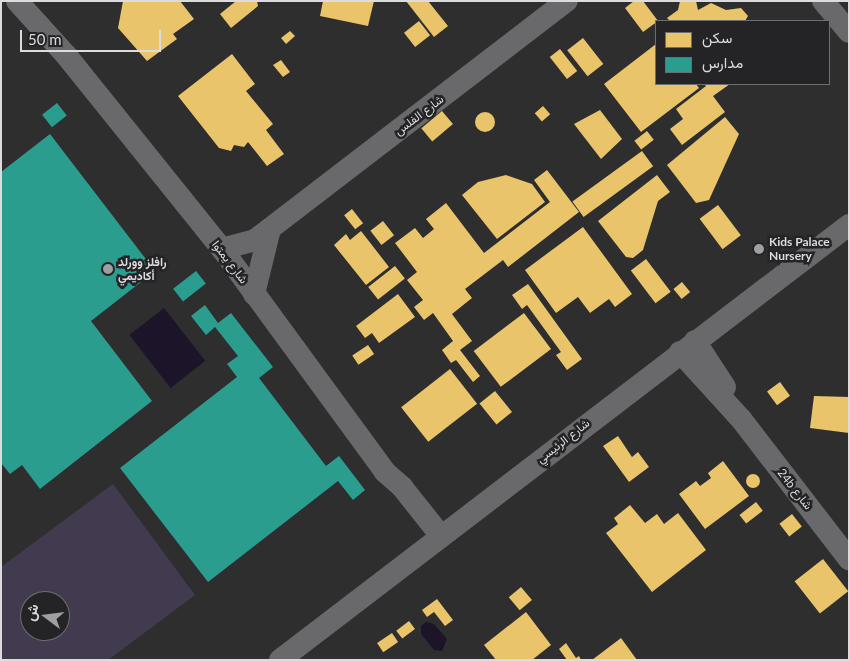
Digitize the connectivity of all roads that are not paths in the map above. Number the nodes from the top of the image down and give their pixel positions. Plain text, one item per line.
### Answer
1 (17, 1) edge
2 (36, 1) edge
3 (568, 1) edge
4 (823, 1) edge
5 (849, 32) edge
6 (66, 55) junction
7 (849, 225) edge
8 (270, 229) junction
9 (222, 250) junction
10 (254, 294) junction
11 (687, 347) junction
12 (434, 540) junction
13 (849, 559) edge
14 (280, 660) edge

1 - 6 street, شارع يمتوا
2 - 6 street, شارع يمتوا
3 - 8 street, شارع الفلس
4 - 5 street
6 - 9 street, شارع يمتوا
7 - 11 street, شارع الرئيسي
8 - 9 street, شارع الفلس
8 - 10 street
9 - 10 street, شارع يمتوا
10 - 12 street, شارع يمتوا
11 - 12 street, شارع الرئيسي
11 - 13 street, 24b شارع
12 - 14 street, شارع الرئيسي

